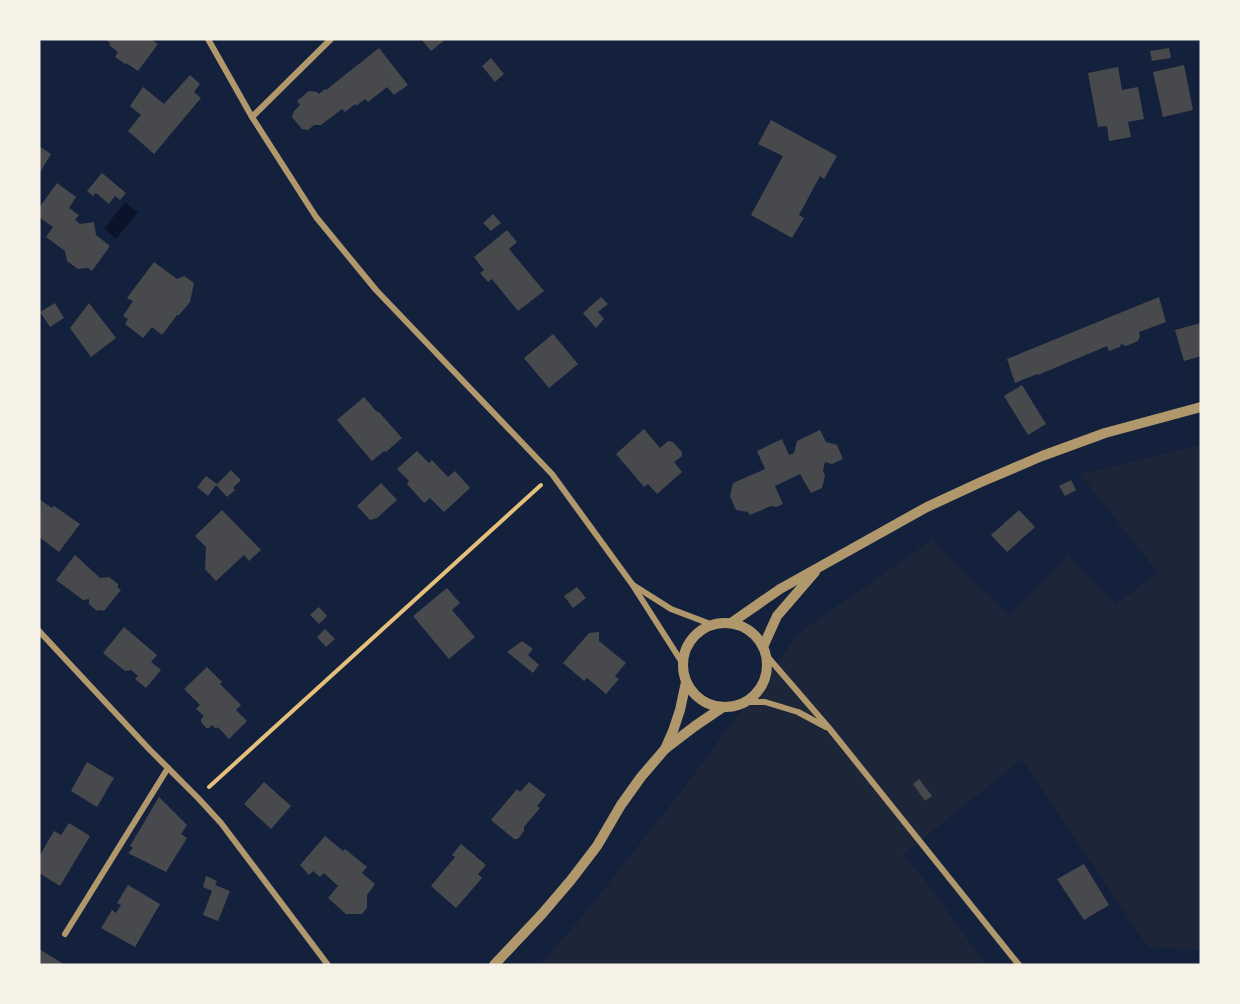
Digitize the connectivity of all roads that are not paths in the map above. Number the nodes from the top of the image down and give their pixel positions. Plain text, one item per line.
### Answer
1 (208, 39) edge
2 (331, 39) edge
3 (252, 117) junction
4 (1201, 407) edge
5 (821, 565) junction
6 (632, 584) junction
7 (731, 623) junction
8 (712, 625) junction
9 (39, 631) edge
10 (765, 651) junction
11 (683, 664) junction
12 (686, 682) junction
13 (745, 702) junction
14 (723, 707) junction
15 (829, 728) junction
16 (664, 749) junction
17 (168, 768) junction
18 (65, 934) dead end
19 (328, 965) edge
20 (494, 965) edge
21 (1019, 965) edge

1 - 3 street
2 - 3 street
3 - 6 street
4 - 5 street
5 - 7 street
5 - 10 street
6 - 8 street
6 - 11 street
7 - 8 street
7 - 10 street
8 - 11 street
9 - 17 street
10 - 13 street
10 - 15 street
11 - 12 street
12 - 14 street
12 - 16 street
13 - 14 street
13 - 15 street
14 - 16 street
15 - 21 street
16 - 20 street
17 - 18 street
17 - 19 street

